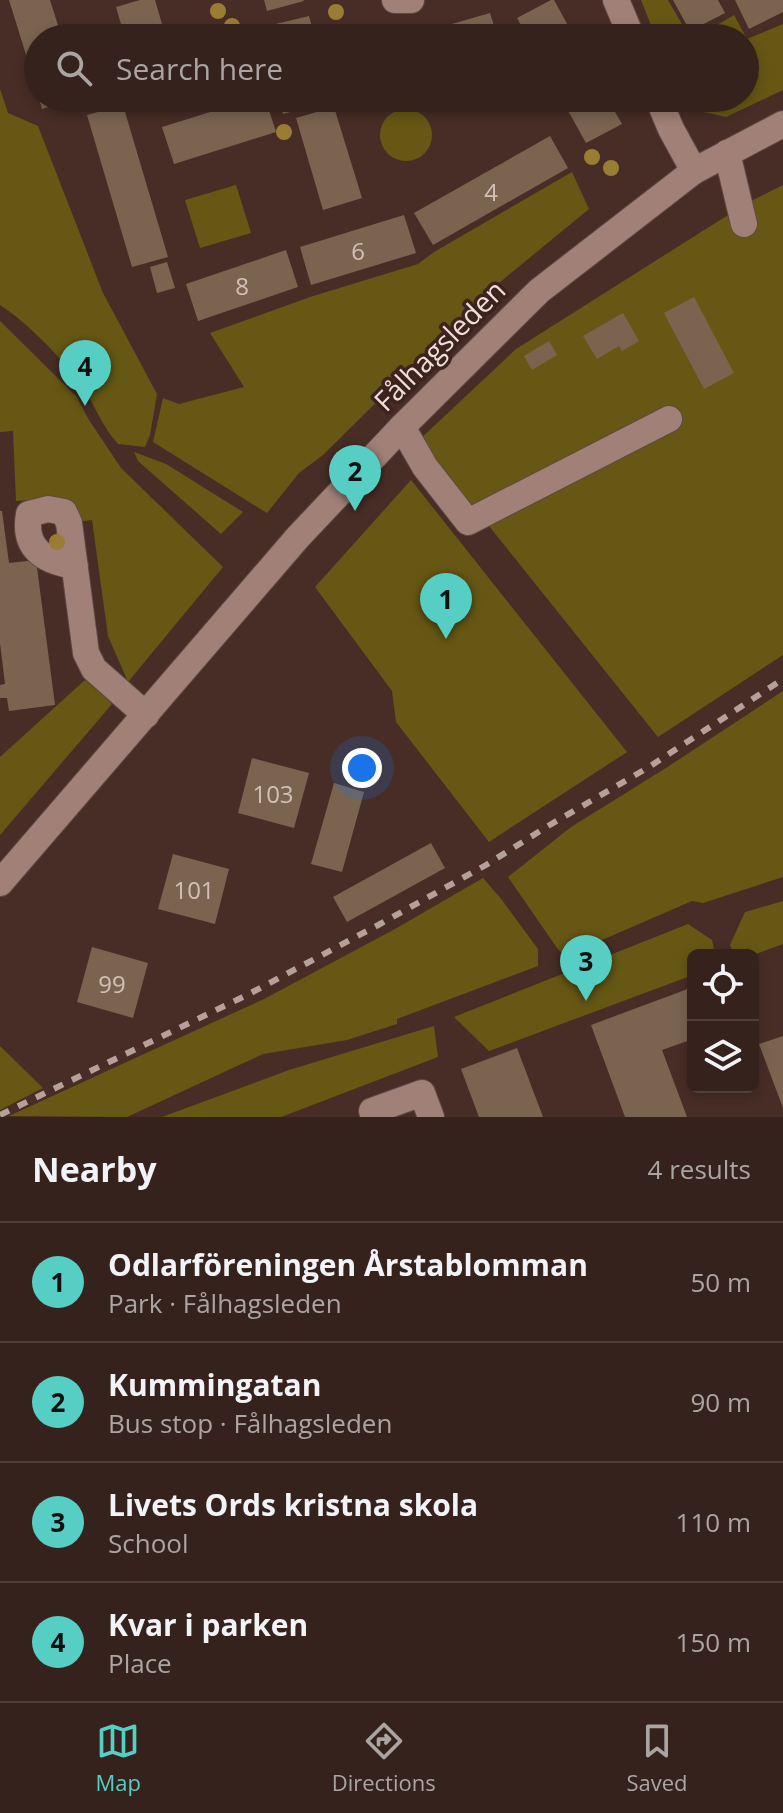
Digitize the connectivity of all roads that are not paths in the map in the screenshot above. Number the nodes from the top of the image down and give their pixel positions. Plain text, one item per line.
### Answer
1 (395, 0) edge
2 (411, 0) edge
3 (616, 0) edge
4 (626, 24) edge
5 (664, 112) edge
6 (783, 124) edge
7 (727, 153) junction
8 (694, 171) junction
9 (744, 224) dead end
10 (669, 419) dead end
11 (402, 427) junction
12 (75, 566) dead end
13 (146, 715) junction
14 (0, 883) edge
15 (374, 1117) edge
16 (431, 1117) edge

1 - 2 street
3 - 4 street
5 - 8 street
6 - 7 street, Fålhagsleden
7 - 8 street, Fålhagsleden
7 - 9 street
8 - 11 street, Fålhagsleden
10 - 11 street
11 - 13 street, Fålhagsleden
12 - 13 street
13 - 14 street, Fålhagsleden
15 - 16 street

